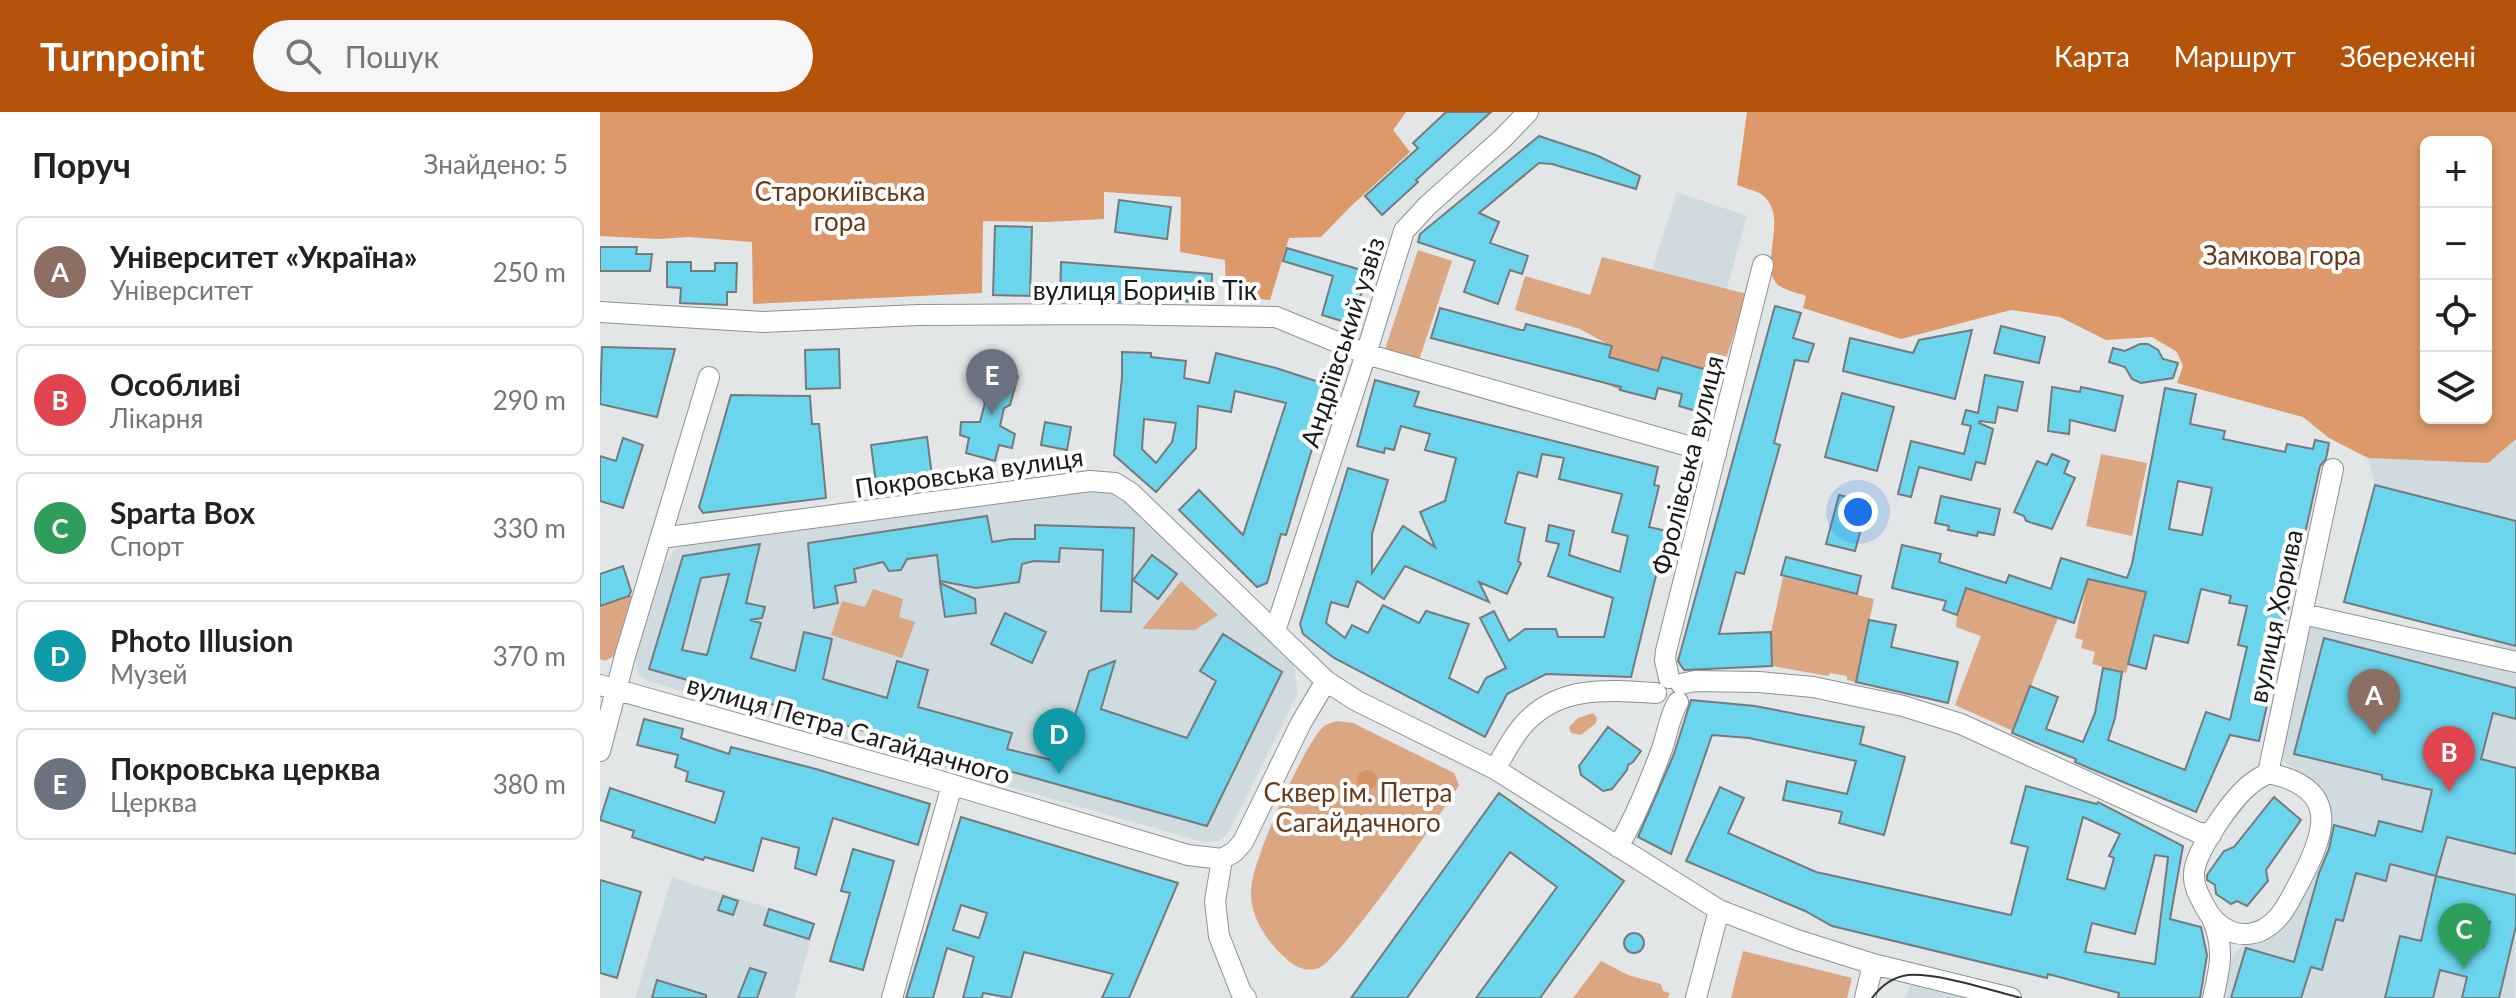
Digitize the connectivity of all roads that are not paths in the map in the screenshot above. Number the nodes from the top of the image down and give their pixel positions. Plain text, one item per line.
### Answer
1 (1528, 112) edge
2 (1763, 265) dead end
3 (608, 312) edge
4 (600, 327) edge
5 (1366, 354) junction
6 (709, 377) dead end
7 (1716, 454) junction
8 (2333, 469) dead end
9 (661, 538) junction
10 (2303, 614) junction
11 (1275, 631) junction
12 (2516, 662) edge
13 (1326, 681) junction
14 (608, 687) edge
15 (1669, 696) junction
16 (600, 751) edge
17 (1495, 769) junction
18 (2268, 773) junction
19 (952, 785) junction
20 (2211, 835) junction
21 (1618, 847) junction
22 (1222, 859) junction
23 (1719, 910) junction
24 (2212, 918) junction
25 (2255, 933) junction
26 (1873, 964) junction
27 (2215, 989) edge
28 (892, 998) edge
29 (1246, 998) edge
30 (1696, 998) edge
31 (1865, 998) edge
32 (2011, 998) edge

1 - 5 street, Андріївський узвіз
2 - 7 street, Фролівська вулиця
3 - 4 street
3 - 5 street, вулиця Боричів Тік
5 - 7 street, вулиця Боричів Тік
5 - 11 street, Андріївський узвіз
6 - 9 street
7 - 15 street, Фролівська вулиця
8 - 10 street, вулиця Хорива
9 - 11 street, Покровська вулиця
9 - 14 street
10 - 12 street
10 - 18 street, вулиця Хорива
11 - 13 street, Покровська вулиця
13 - 17 street, Покровська вулиця
13 - 22 street
14 - 16 street
14 - 19 street, вулиця Петра Сагайдачного
15 - 17 street
15 - 20 street
15 - 21 street, Фролівська вулиця
17 - 21 street, Покровська вулиця
18 - 20 street
18 - 25 street
19 - 22 street, вулиця Петра Сагайдачного
19 - 28 street
20 - 24 street
21 - 23 street, Покровська вулиця
22 - 29 street
23 - 26 street, Покровська вулиця
23 - 30 street
24 - 25 street
24 - 27 street
25 - 27 street
26 - 31 street
26 - 32 street, Покровська вулиця

